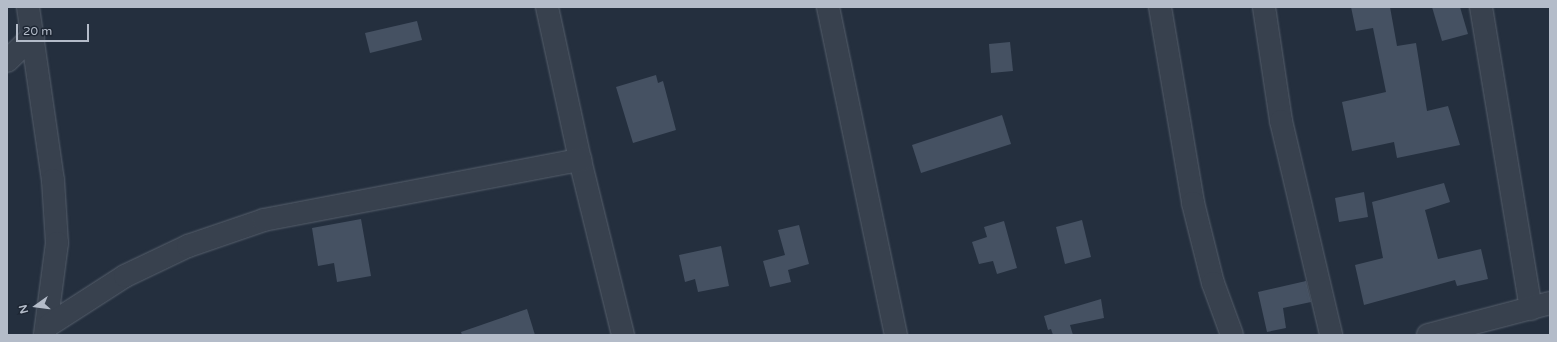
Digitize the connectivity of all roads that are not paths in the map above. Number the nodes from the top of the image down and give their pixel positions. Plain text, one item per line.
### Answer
1 (547, 7) edge
2 (828, 7) edge
3 (1160, 7) edge
4 (1264, 7) edge
5 (1481, 7) edge
6 (32, 9) edge
7 (32, 36) junction
8 (7, 61) edge
9 (580, 160) junction
10 (1541, 306) edge
11 (47, 330) edge
12 (623, 335) edge
13 (896, 335) edge
14 (1232, 335) edge
15 (1331, 335) edge
16 (1428, 335) edge

1 - 9 street
2 - 13 street
3 - 14 street
4 - 15 street
5 - 10 street
6 - 7 street
7 - 8 street
7 - 11 street
9 - 11 street
9 - 12 street
10 - 16 street

